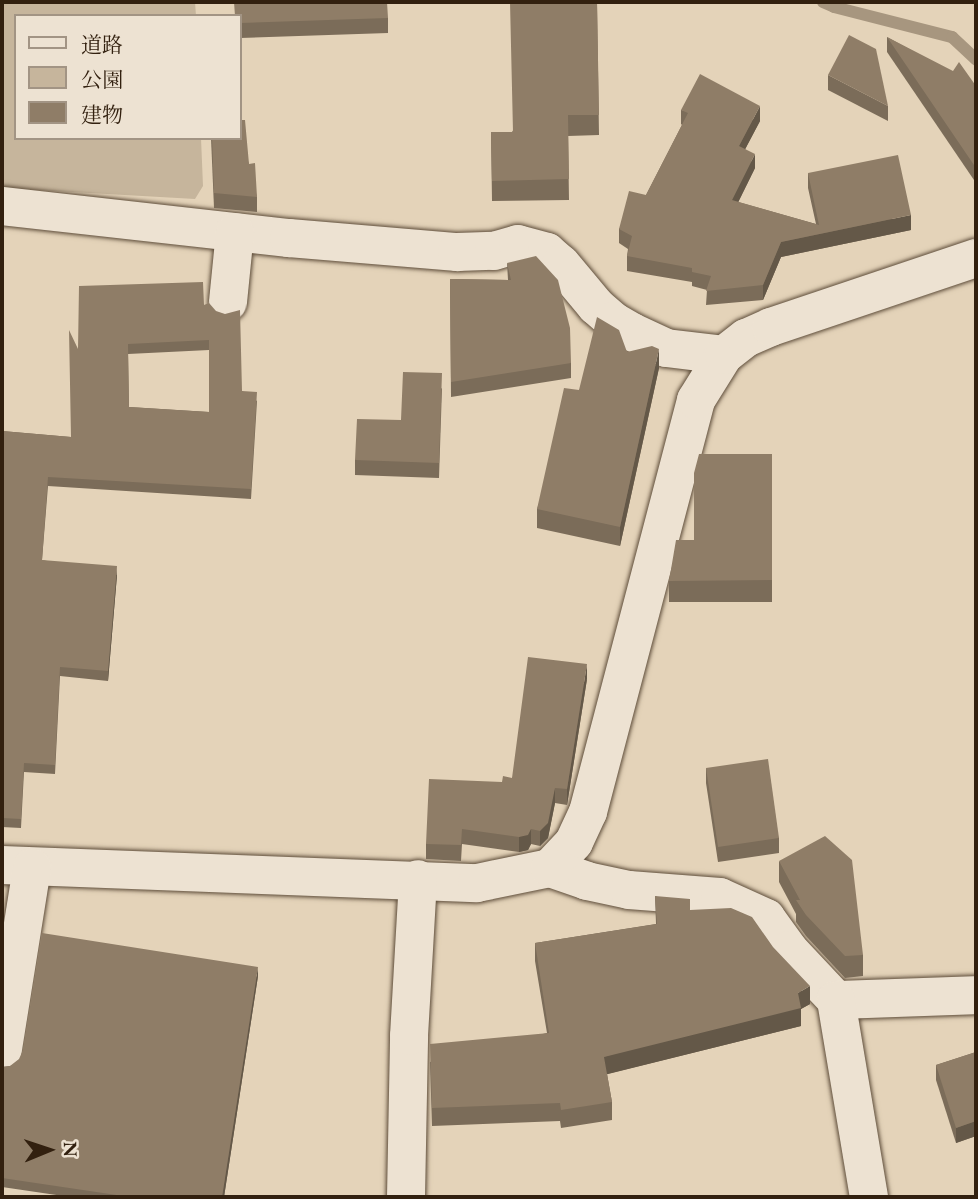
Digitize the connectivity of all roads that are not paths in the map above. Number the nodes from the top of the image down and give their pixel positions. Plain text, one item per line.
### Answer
1 (2, 206) edge
2 (235, 232) junction
3 (976, 258) edge
4 (228, 302) dead end
5 (724, 355) junction
6 (17, 866) edge
7 (550, 868) junction
8 (418, 879) junction
9 (976, 995) edge
10 (836, 1000) junction
11 (2, 1055) edge
12 (406, 1197) edge
13 (869, 1197) edge

1 - 2 street
2 - 4 street
2 - 5 street
3 - 5 street
5 - 7 street
6 - 8 street
6 - 11 street
7 - 8 street
7 - 10 street
8 - 12 street
9 - 10 street
10 - 13 street

